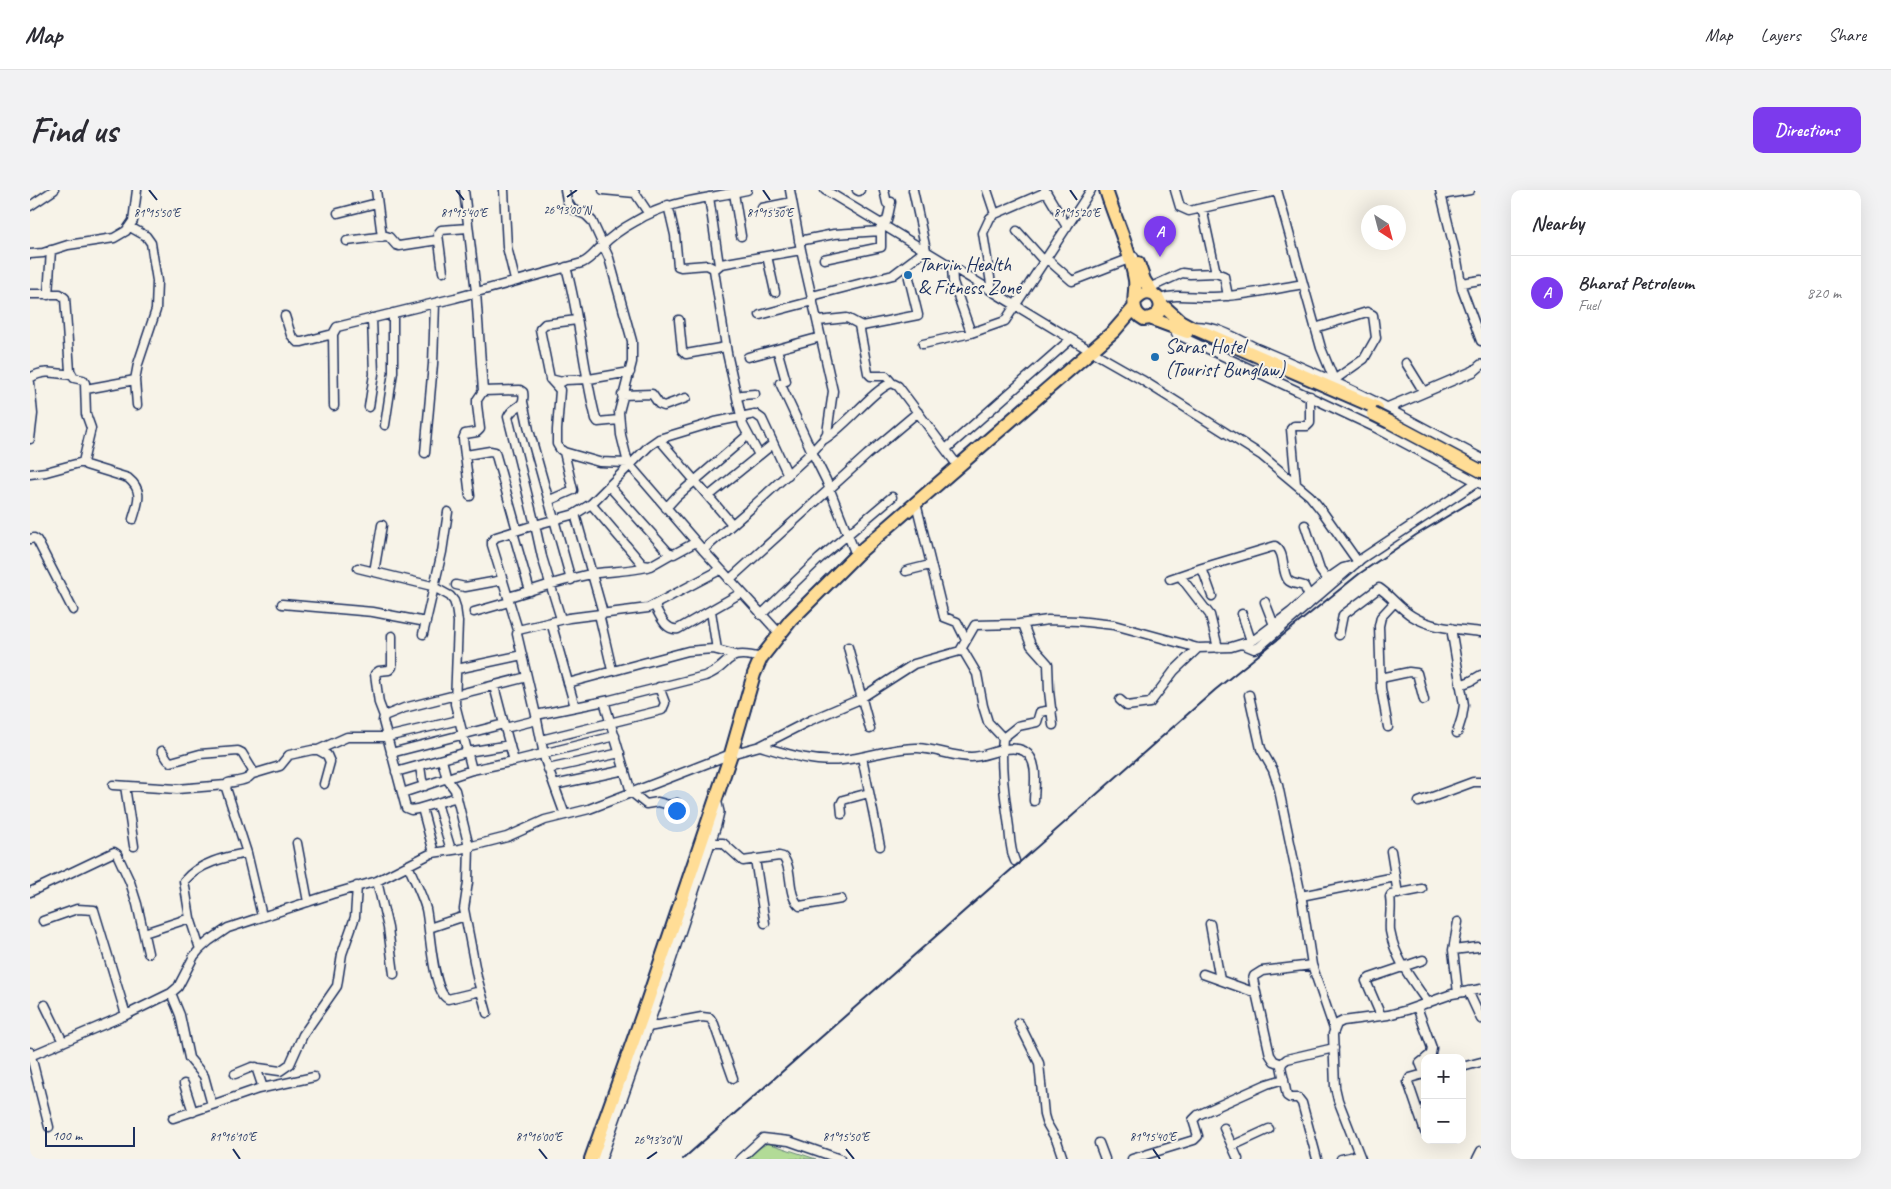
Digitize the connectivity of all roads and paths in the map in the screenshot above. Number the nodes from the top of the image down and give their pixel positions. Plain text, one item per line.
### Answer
1 (54, 190) edge
2 (137, 190) edge
3 (376, 190) edge
4 (464, 190) edge
5 (504, 190) edge
6 (565, 190) edge
7 (603, 190) edge
8 (748, 190) edge
9 (790, 190) edge
10 (826, 190) edge
11 (884, 190) edge
12 (913, 190) edge
13 (987, 190) edge
14 (1091, 190) edge
15 (1106, 190) edge
16 (1114, 190) edge
17 (1175, 190) edge
18 (1277, 190) edge
19 (1470, 190) edge
20 (1046, 191) edge
21 (722, 193) edge
22 (734, 193) junction
23 (1441, 193) edge
24 (709, 197) junction
25 (792, 202) junction
26 (377, 203) junction
27 (668, 205) junction
28 (30, 206) edge
29 (762, 208) dead end
30 (1202, 208) junction
31 (338, 213) dead end
32 (649, 214) junction
33 (995, 214) junction
34 (130, 227) junction
35 (881, 227) junction
36 (1067, 227) junction
37 (468, 228) junction
38 (1017, 231) dead end
39 (382, 236) junction
40 (741, 236) dead end
41 (438, 240) junction
42 (347, 241) dead end
43 (799, 241) junction
44 (602, 245) junction
45 (51, 250) junction
46 (801, 250) junction
47 (926, 250) junction
48 (30, 254) edge
49 (767, 256) junction
50 (1133, 258) junction
51 (824, 259) dead end
52 (1045, 259) junction
53 (952, 266) junction
54 (566, 267) junction
55 (717, 267) junction
56 (443, 272) dead end
57 (1216, 273) junction
58 (908, 278) dead end
59 (515, 280) junction
60 (1481, 280) edge
61 (1461, 283) junction
62 (1303, 284) junction
63 (992, 290) junction
64 (476, 292) junction
65 (775, 292) dead end
66 (30, 294) edge
67 (48, 295) junction
68 (1155, 296) junction
69 (1228, 296) junction
70 (812, 299) junction
71 (435, 303) junction
72 (1015, 304) junction
73 (1135, 304) junction
74 (393, 313) junction
75 (760, 315) dead end
76 (285, 316) dead end
77 (372, 318) junction
78 (577, 320) junction
79 (679, 320) dead end
80 (1153, 320) junction
81 (818, 321) junction
82 (859, 325) junction
83 (1191, 327) junction
84 (1316, 328) junction
85 (1114, 331) junction
86 (971, 333) junction
87 (333, 334) junction
88 (821, 337) junction
89 (1071, 339) junction
90 (1481, 341) edge
91 (923, 344) dead end
92 (726, 347) junction
93 (777, 349) junction
94 (1091, 351) junction
95 (748, 357) dead end
96 (1406, 363) dead end
97 (1481, 365) edge
98 (630, 372) junction
99 (71, 376) junction
100 (30, 378) edge
101 (135, 380) junction
102 (589, 380) junction
103 (1335, 381) junction
104 (30, 383) edge
105 (892, 383) junction
106 (561, 386) junction
107 (86, 389) junction
108 (483, 391) junction
109 (1424, 392) junction
110 (756, 394) dead end
111 (622, 395) junction
112 (1310, 396) junction
113 (737, 397) junction
114 (686, 398) dead end
115 (523, 402) junction
116 (137, 405) dead end
117 (334, 406) dead end
118 (369, 407) dead end
119 (918, 412) junction
120 (1384, 413) junction
121 (741, 416) junction
122 (619, 420) junction
123 (385, 424) dead end
124 (1374, 427) junction
125 (748, 435) junction
126 (30, 439) edge
127 (659, 439) junction
128 (823, 440) junction
129 (773, 444) junction
130 (946, 449) junction
131 (564, 452) junction
132 (812, 452) junction
133 (425, 453) dead end
134 (466, 455) junction
135 (759, 455) junction
136 (1481, 458) edge
137 (83, 462) junction
138 (1481, 463) edge
139 (629, 465) junction
140 (958, 466) junction
141 (30, 474) edge
142 (788, 475) junction
143 (1480, 479) edge
144 (695, 480) junction
145 (1296, 484) junction
146 (609, 486) junction
147 (830, 488) junction
148 (470, 496) dead end
149 (708, 496) junction
150 (892, 497) dead end
151 (550, 500) junction
152 (916, 503) junction
153 (591, 504) junction
154 (666, 508) junction
155 (448, 512) dead end
156 (575, 514) junction
157 (133, 519) dead end
158 (555, 519) junction
159 (535, 524) junction
160 (732, 524) junction
161 (382, 525) dead end
162 (1305, 525) dead end
163 (515, 531) junction
164 (848, 534) junction
165 (30, 539) edge
166 (696, 542) junction
167 (703, 550) junction
168 (671, 554) junction
169 (856, 554) junction
170 (1356, 563) junction
171 (930, 565) junction
172 (647, 567) junction
173 (358, 568) dead end
174 (1202, 568) junction
175 (720, 570) junction
176 (906, 571) dead end
177 (374, 572) junction
178 (592, 575) junction
179 (1180, 576) junction
180 (1170, 579) dead end
181 (502, 580) junction
182 (571, 580) junction
183 (729, 580) junction
184 (1327, 580) junction
185 (456, 585) dead end
186 (551, 585) junction
187 (434, 587) junction
188 (530, 591) junction
189 (741, 593) junction
190 (1212, 596) dead end
191 (1309, 596) junction
192 (509, 600) junction
193 (1265, 602) dead end
194 (1394, 603) junction
195 (282, 604) dead end
196 (654, 605) junction
197 (73, 610) dead end
198 (711, 611) junction
199 (474, 612) dead end
200 (601, 614) junction
201 (1242, 614) dead end
202 (762, 615) junction
203 (561, 619) junction
204 (426, 622) junction
205 (551, 622) junction
206 (1024, 624) junction
207 (1274, 625) junction
208 (1451, 628) junction
209 (518, 630) junction
210 (1481, 632) edge
211 (779, 633) junction
212 (423, 634) dead end
213 (1339, 635) dead end
214 (392, 636) dead end
215 (966, 640) junction
216 (1246, 643) junction
217 (848, 647) dead end
218 (1198, 648) junction
219 (1218, 648) junction
220 (717, 650) junction
221 (960, 651) junction
222 (522, 655) junction
223 (736, 655) junction
224 (761, 658) junction
225 (457, 669) junction
226 (612, 670) junction
227 (1481, 675) edge
228 (528, 677) junction
229 (1380, 678) junction
230 (568, 683) junction
231 (1460, 685) junction
232 (494, 686) junction
233 (659, 687) junction
234 (457, 695) junction
235 (1249, 695) dead end
236 (862, 697) junction
237 (1120, 700) dead end
238 (1424, 700) dead end
239 (604, 701) junction
240 (575, 707) junction
241 (1052, 710) junction
242 (384, 716) junction
243 (537, 717) junction
244 (459, 720) junction
245 (611, 723) junction
246 (1053, 725) dead end
247 (505, 726) junction
248 (1388, 727) dead end
249 (870, 728) dead end
250 (1457, 733) dead end
251 (463, 736) junction
252 (615, 736) junction
253 (387, 737) junction
254 (1003, 738) junction
255 (541, 740) junction
256 (510, 745) junction
257 (760, 746) junction
258 (318, 750) junction
259 (162, 751) dead end
260 (1001, 751) junction
261 (467, 752) junction
262 (391, 753) junction
263 (620, 753) junction
264 (544, 754) junction
265 (732, 754) junction
266 (862, 757) junction
267 (442, 760) junction
268 (514, 761) junction
269 (420, 766) junction
270 (548, 769) junction
271 (472, 770) junction
272 (625, 770) junction
273 (396, 772) junction
274 (253, 774) junction
275 (447, 779) junction
276 (1481, 782) edge
277 (324, 784) dead end
278 (113, 785) dead end
279 (226, 785) junction
280 (554, 785) junction
281 (125, 786) junction
282 (424, 786) junction
283 (631, 792) junction
284 (402, 793) junction
285 (869, 793) junction
286 (457, 797) junction
287 (716, 799) junction
288 (1034, 801) dead end
289 (1419, 802) dead end
290 (437, 803) junction
291 (677, 803) dead end
292 (422, 808) junction
293 (842, 814) dead end
294 (565, 815) junction
295 (297, 843) dead end
296 (710, 843) junction
297 (134, 846) dead end
298 (880, 846) dead end
299 (469, 847) junction
300 (451, 850) junction
301 (1391, 851) dead end
302 (247, 853) junction
303 (434, 853) junction
304 (755, 859) junction
305 (1015, 861) dead end
306 (408, 866) junction
307 (1395, 877) junction
308 (378, 881) junction
309 (357, 886) junction
310 (1422, 889) dead end
311 (30, 892) edge
312 (1398, 894) junction
313 (1301, 896) junction
314 (841, 899) dead end
315 (308, 902) junction
316 (262, 916) junction
317 (465, 916) junction
318 (190, 918) junction
319 (43, 921) dead end
320 (1458, 922) dead end
321 (766, 923) dead end
322 (1210, 924) dead end
323 (428, 928) junction
324 (144, 933) junction
325 (1478, 947) dead end
326 (200, 949) junction
327 (1453, 950) junction
328 (148, 953) dead end
329 (1423, 960) dead end
330 (1312, 965) junction
331 (1402, 966) junction
332 (394, 974) dead end
333 (1203, 974) dead end
334 (1220, 980) junction
335 (1481, 989) edge
336 (481, 991) junction
337 (1468, 991) junction
338 (171, 993) junction
339 (1256, 993) junction
340 (1458, 993) junction
341 (1428, 1003) junction
342 (45, 1005) dead end
343 (1417, 1007) junction
344 (487, 1013) dead end
345 (126, 1015) junction
346 (1381, 1016) junction
347 (1481, 1019) edge
348 (1019, 1023) dead end
349 (648, 1027) junction
350 (1334, 1029) junction
351 (64, 1042) junction
352 (1334, 1048) junction
353 (1431, 1054) edge
354 (30, 1055) edge
355 (1481, 1062) edge
356 (1282, 1064) junction
357 (1466, 1066) edge
358 (256, 1067) junction
359 (235, 1074) dead end
360 (1421, 1076) edge
361 (314, 1077) dead end
362 (733, 1078) dead end
363 (1284, 1079) junction
364 (184, 1084) dead end
365 (263, 1088) junction
366 (212, 1105) junction
367 (194, 1112) junction
368 (173, 1118) dead end
369 (1421, 1120) edge
370 (49, 1127) dead end
371 (1224, 1128) dead end
372 (1269, 1129) dead end
373 (1099, 1143) dead end
374 (1232, 1146) junction
375 (1481, 1151) edge
376 (1360, 1157) edge
377 (591, 1159) edge
378 (601, 1159) edge
379 (740, 1159) edge
380 (840, 1159) edge
381 (1063, 1159) edge
382 (1105, 1159) edge
383 (1132, 1159) edge
384 (1238, 1159) edge
385 (1317, 1159) edge
386 (1341, 1159) edge
387 (1477, 1159) edge

1 - 28 street
2 - 34 street
3 - 26 street
4 - 37 street
5 - 59 street
6 - 44 street
7 - 32 street
8 - 22 street
9 - 25 street
10 - 35 street
11 - 35 street
12 - 47 street
13 - 33 street
14 - 36 street
15 - 50 highway
16 - 50 highway
17 - 30 street
18 - 30 street
18 - 62 street
19 - 23 street
20 - 33 street
20 - 36 street
21 - 22 street
21 - 24 street
22 - 40 street
23 - 61 street
24 - 27 street
24 - 55 street
25 - 29 street
25 - 43 street
26 - 31 street
26 - 39 street
27 - 32 street
27 - 55 street
30 - 57 street
32 - 44 street
33 - 63 street
34 - 45 street
34 - 101 street
35 - 43 street
35 - 47 street
35 - 51 street
36 - 52 street
37 - 41 street
37 - 64 street
38 - 52 street
39 - 41 street
39 - 42 street
41 - 56 street
43 - 46 street
44 - 54 street
44 - 98 street
45 - 48 street
45 - 67 street
46 - 49 street
46 - 70 street
47 - 53 street
47 - 70 street
49 - 55 street
49 - 65 street
50 - 52 street
50 - 68 highway
50 - 73 highway
52 - 72 street
53 - 63 street
53 - 86 street
54 - 59 street
54 - 78 street
55 - 92 street
57 - 68 street
57 - 69 street
58 - 82 street
59 - 64 street
60 - 61 street
61 - 90 street
62 - 69 street
62 - 84 street
63 - 72 street
64 - 71 street
64 - 108 street
66 - 67 street
67 - 99 street
68 - 69 street
68 - 73 highway
68 - 80 highway
68 - 83 highway
70 - 75 street
70 - 81 street
71 - 74 street
71 - 133 street
72 - 86 street
72 - 89 street
73 - 80 highway
73 - 85 highway
74 - 77 street
74 - 123 street
76 - 87 street
77 - 87 street
77 - 118 street
78 - 102 street
78 - 106 street
79 - 92 street
80 - 85 highway
80 - 112 street
80 - 120 highway
81 - 82 street
81 - 88 street
82 - 105 street
83 - 103 street
83 - 120 highway
84 - 103 street
84 - 103 street
85 - 94 highway
86 - 91 street
87 - 117 street
88 - 93 street
88 - 128 street
89 - 94 street
89 - 130 street
92 - 113 street
93 - 95 street
93 - 132 street
94 - 140 highway
94 - 145 street
96 - 109 street
97 - 109 street
98 - 102 street
98 - 111 street
99 - 100 street
99 - 107 street
101 - 107 street
101 - 116 street
102 - 106 street
102 - 122 street
103 - 120 street
104 - 126 street
105 - 119 street
105 - 128 street
106 - 131 street
107 - 137 street
108 - 115 street
108 - 134 street
109 - 120 street
110 - 113 street
111 - 114 street
111 - 122 street
112 - 124 street
112 - 145 street
113 - 121 street
115 - 151 street
115 - 159 street
119 - 130 street
119 - 147 street
120 - 124 street
120 - 136 street
120 - 138 highway
120 - 143 highway
121 - 125 street
121 - 127 street
121 - 129 street
122 - 139 street
124 - 143 street
125 - 135 street
125 - 144 street
127 - 139 street
127 - 144 street
128 - 132 street
129 - 135 street
129 - 142 street
130 - 140 street
131 - 139 street
131 - 151 street
132 - 142 street
132 - 147 street
134 - 148 street
134 - 163 street
135 - 149 street
137 - 141 street
137 - 157 street
139 - 146 street
139 - 154 street
140 - 152 highway
142 - 160 street
143 - 170 street
144 - 149 street
144 - 154 street
145 - 170 street
146 - 153 street
146 - 168 street
147 - 164 street
147 - 183 street
149 - 160 street
150 - 164 street
151 - 158 street
152 - 169 highway
152 - 171 street
153 - 156 street
153 - 172 street
154 - 166 street
155 - 187 street
156 - 158 street
156 - 178 street
158 - 159 street
158 - 182 street
159 - 163 street
159 - 186 street
160 - 167 street
161 - 177 street
162 - 184 street
163 - 181 street
163 - 188 street
164 - 169 street
164 - 202 street
165 - 197 street
166 - 167 street
166 - 168 street
167 - 175 street
168 - 172 street
169 - 211 highway
170 - 184 street
170 - 216 street
171 - 176 street
171 - 215 street
172 - 178 street
173 - 177 street
174 - 179 street
174 - 190 street
174 - 191 street
175 - 183 street
175 - 196 street
177 - 187 street
178 - 182 street
178 - 200 street
179 - 180 street
179 - 219 street
181 - 185 street
181 - 192 street
182 - 186 street
183 - 189 street
184 - 191 street
186 - 188 street
186 - 203 street
187 - 204 street
187 - 225 street
188 - 192 street
189 - 198 street
189 - 202 street
191 - 207 street
192 - 199 street
192 - 209 street
193 - 207 street
194 - 208 street
194 - 213 street
194 - 229 street
195 - 204 street
196 - 198 street
196 - 200 street
198 - 220 street
200 - 203 street
200 - 226 street
201 - 216 street
202 - 211 street
203 - 205 street
204 - 212 street
205 - 209 street
205 - 230 street
206 - 215 street
206 - 218 street
206 - 241 street
207 - 216 street
208 - 210 street
208 - 231 street
209 - 222 street
211 - 224 highway
214 - 242 street
215 - 221 street
216 - 219 street
217 - 236 street
218 - 219 street
218 - 237 street
220 - 223 street
220 - 226 street
221 - 236 street
221 - 254 street
222 - 225 street
222 - 228 street
223 - 224 street
223 - 233 street
224 - 265 highway
225 - 234 street
226 - 230 street
227 - 231 street
228 - 232 street
228 - 243 street
229 - 238 street
229 - 248 street
230 - 240 street
231 - 250 street
232 - 234 street
232 - 247 street
233 - 239 street
233 - 245 street
234 - 242 street
234 - 244 street
235 - 313 street
236 - 249 street
236 - 257 street
239 - 240 street
239 - 245 street
240 - 243 street
241 - 246 street
241 - 254 street
242 - 253 street
243 - 247 street
243 - 255 street
244 - 251 street
244 - 253 street
245 - 252 street
245 - 255 street
247 - 251 street
247 - 256 street
251 - 261 street
251 - 262 street
252 - 263 street
252 - 264 street
253 - 258 street
253 - 262 street
254 - 260 street
255 - 264 street
256 - 261 street
256 - 268 street
257 - 265 street
257 - 266 street
258 - 274 street
258 - 277 street
259 - 274 street
260 - 266 street
260 - 288 street
260 - 305 street
261 - 267 street
261 - 271 street
262 - 273 street
263 - 270 street
263 - 272 street
264 - 268 street
264 - 270 street
265 - 283 street
265 - 287 highway
266 - 285 street
267 - 269 street
267 - 275 street
268 - 271 street
269 - 273 street
269 - 282 street
270 - 280 street
271 - 275 street
272 - 280 street
272 - 283 street
273 - 284 street
274 - 279 street
275 - 282 street
275 - 286 street
276 - 289 street
278 - 281 street
279 - 281 street
279 - 302 street
280 - 294 street
281 - 297 street
282 - 284 street
283 - 291 street
283 - 294 street
284 - 292 street
285 - 293 street
285 - 298 street
286 - 290 street
286 - 299 street
287 - 296 street
287 - 377 highway
290 - 292 street
290 - 300 street
292 - 303 street
294 - 299 street
295 - 315 street
296 - 304 street
296 - 349 street
299 - 300 street
299 - 317 street
300 - 303 street
301 - 307 street
302 - 316 street
302 - 318 street
303 - 306 street
304 - 314 street
304 - 321 street
306 - 308 street
306 - 323 street
307 - 312 street
307 - 313 street
308 - 309 street
308 - 332 street
309 - 315 street
309 - 358 street
310 - 312 street
311 - 324 street
312 - 331 street
313 - 330 street
315 - 316 street
316 - 326 street
317 - 323 street
317 - 336 street
318 - 324 street
318 - 326 street
319 - 345 street
320 - 327 street
322 - 334 street
323 - 336 street
324 - 328 street
325 - 327 street
326 - 338 street
327 - 340 street
329 - 331 street
330 - 339 street
330 - 350 street
331 - 341 street
331 - 346 street
333 - 334 street
334 - 339 street
335 - 337 street
336 - 344 street
337 - 340 street
337 - 347 street
338 - 345 street
338 - 366 street
339 - 356 street
340 - 341 street
341 - 343 street
342 - 351 street
343 - 346 street
343 - 353 street
345 - 351 street
346 - 350 street
348 - 381 street
349 - 362 street
349 - 378 street
350 - 352 street
351 - 354 street
352 - 356 street
352 - 376 street
354 - 370 street
355 - 357 street
356 - 363 street
358 - 359 street
358 - 365 street
360 - 369 street
361 - 365 street
363 - 383 street
363 - 385 street
364 - 367 street
365 - 366 street
366 - 367 street
367 - 368 street
371 - 374 street
372 - 374 street
373 - 382 street
374 - 384 street
375 - 387 street
376 - 386 street
379 - 380 street

